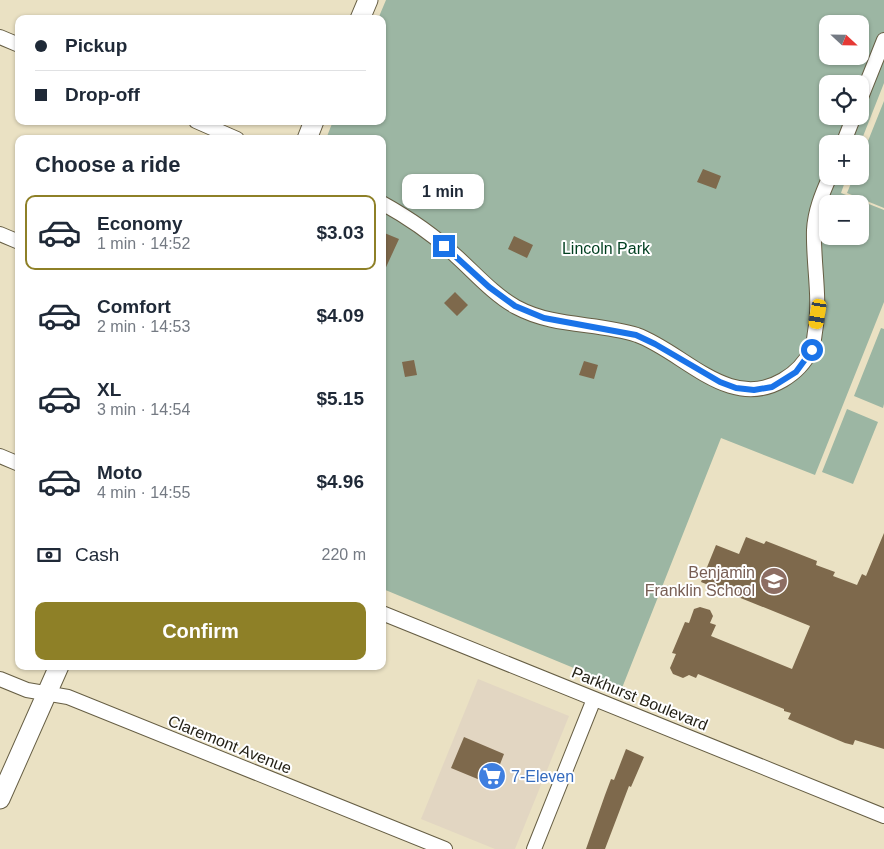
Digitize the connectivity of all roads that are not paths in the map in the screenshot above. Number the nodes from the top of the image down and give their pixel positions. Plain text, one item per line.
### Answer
1 (368, 0) edge
2 (362, 15) edge
3 (0, 37) edge
4 (884, 40) edge
5 (15, 43) edge
6 (869, 78) edge
7 (205, 125) edge
8 (228, 135) edge
9 (826, 185) edge
10 (386, 205) edge
11 (0, 234) edge
12 (15, 240) edge
13 (0, 456) edge
14 (15, 462) edge
15 (386, 615) edge
16 (57, 670) edge
17 (0, 679) edge
18 (46, 694) junction
19 (594, 699) junction
20 (0, 799) edge
21 (884, 816) edge
22 (445, 849) edge
23 (534, 849) edge

1 - 2 street
3 - 5 street
4 - 6 street
7 - 8 street
9 - 10 street
11 - 12 street
13 - 14 street
15 - 19 street, Parkhurst Boulevard
16 - 18 street
17 - 18 street, Claremont Avenue
18 - 20 street
18 - 22 street, Claremont Avenue
19 - 21 street, Parkhurst Boulevard
19 - 23 street

